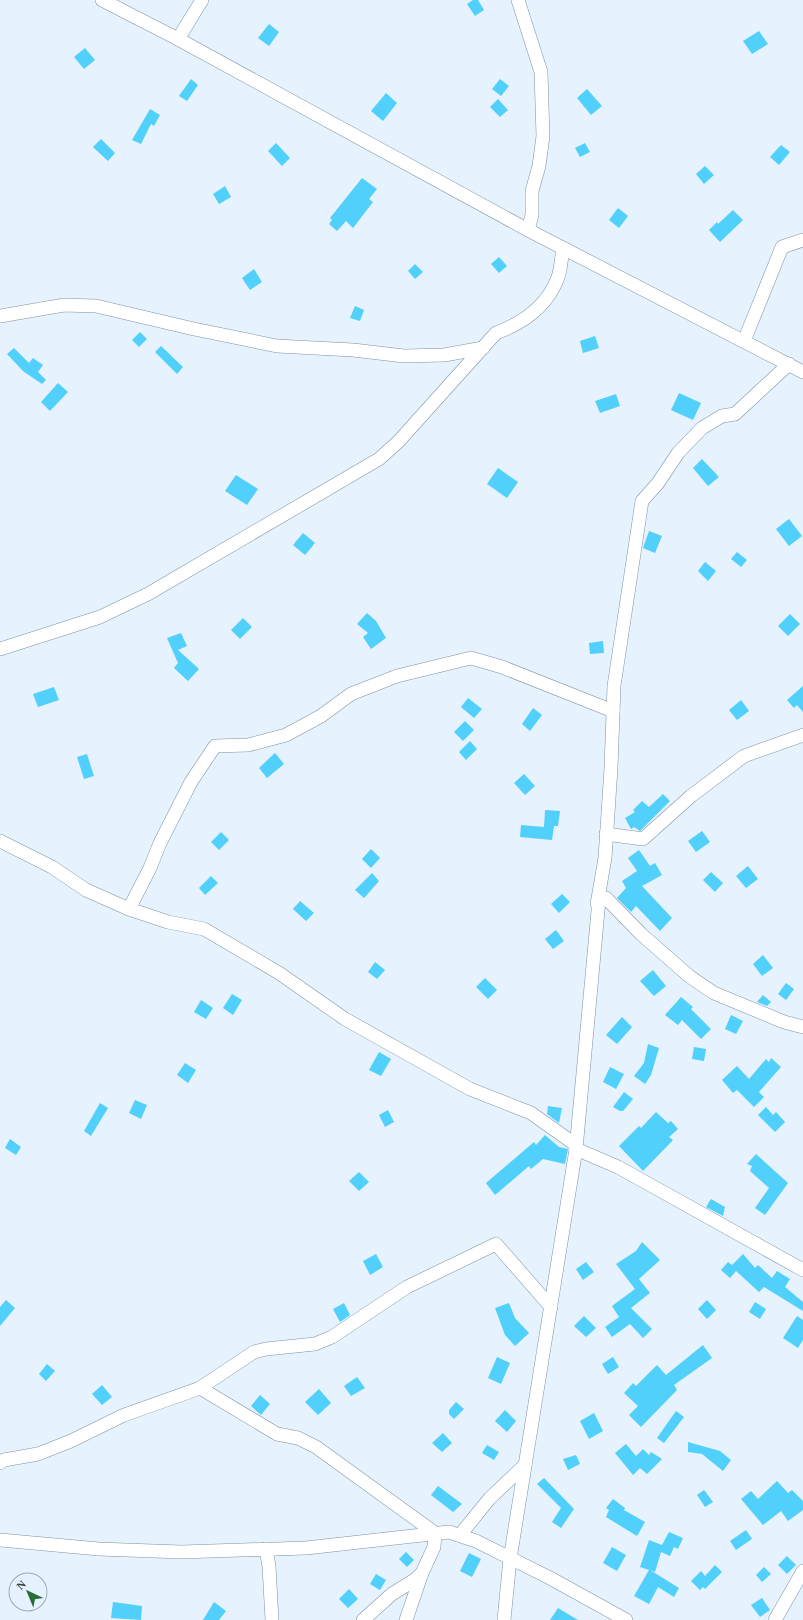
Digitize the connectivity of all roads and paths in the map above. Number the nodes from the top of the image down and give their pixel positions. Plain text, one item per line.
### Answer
1 (102, 0) edge
2 (202, 0) edge
3 (518, 0) edge
4 (178, 39) junction
5 (528, 230) junction
6 (803, 240) edge
7 (563, 249) junction
8 (0, 316) edge
9 (744, 341) junction
10 (483, 348) junction
11 (789, 364) junction
12 (803, 372) edge
13 (0, 649) edge
14 (613, 711) junction
15 (803, 735) edge
16 (606, 834) junction
17 (0, 841) edge
18 (598, 904) junction
19 (129, 909) junction
20 (803, 1027) edge
21 (576, 1147) junction
22 (803, 1270) edge
23 (551, 1307) junction
24 (200, 1388) junction
25 (0, 1463) edge
26 (525, 1465) junction
27 (435, 1533) junction
28 (460, 1535) junction
29 (0, 1540) edge
30 (266, 1549) junction
31 (510, 1558) junction
32 (803, 1572) edge
33 (422, 1573) junction
34 (272, 1620) edge
35 (363, 1620) edge
36 (406, 1620) edge
37 (504, 1620) edge
38 (626, 1620) edge
39 (775, 1620) edge

1 - 4 street
2 - 4 street
3 - 5 street
4 - 5 street
5 - 7 street
6 - 9 street
7 - 9 street
7 - 10 street
8 - 10 street
9 - 11 street
10 - 13 street
11 - 12 street
11 - 14 street
14 - 16 street
14 - 19 street
15 - 16 street
16 - 18 street
17 - 19 street
18 - 20 street
18 - 21 street
19 - 21 street
21 - 22 street
21 - 23 street
23 - 24 street
23 - 26 street
24 - 25 street
24 - 27 street
26 - 28 street
26 - 31 street
27 - 28 street
27 - 30 street
27 - 33 street
28 - 31 street
29 - 30 street
30 - 34 street
31 - 37 street
31 - 38 street
32 - 39 street
33 - 35 street
33 - 36 street

